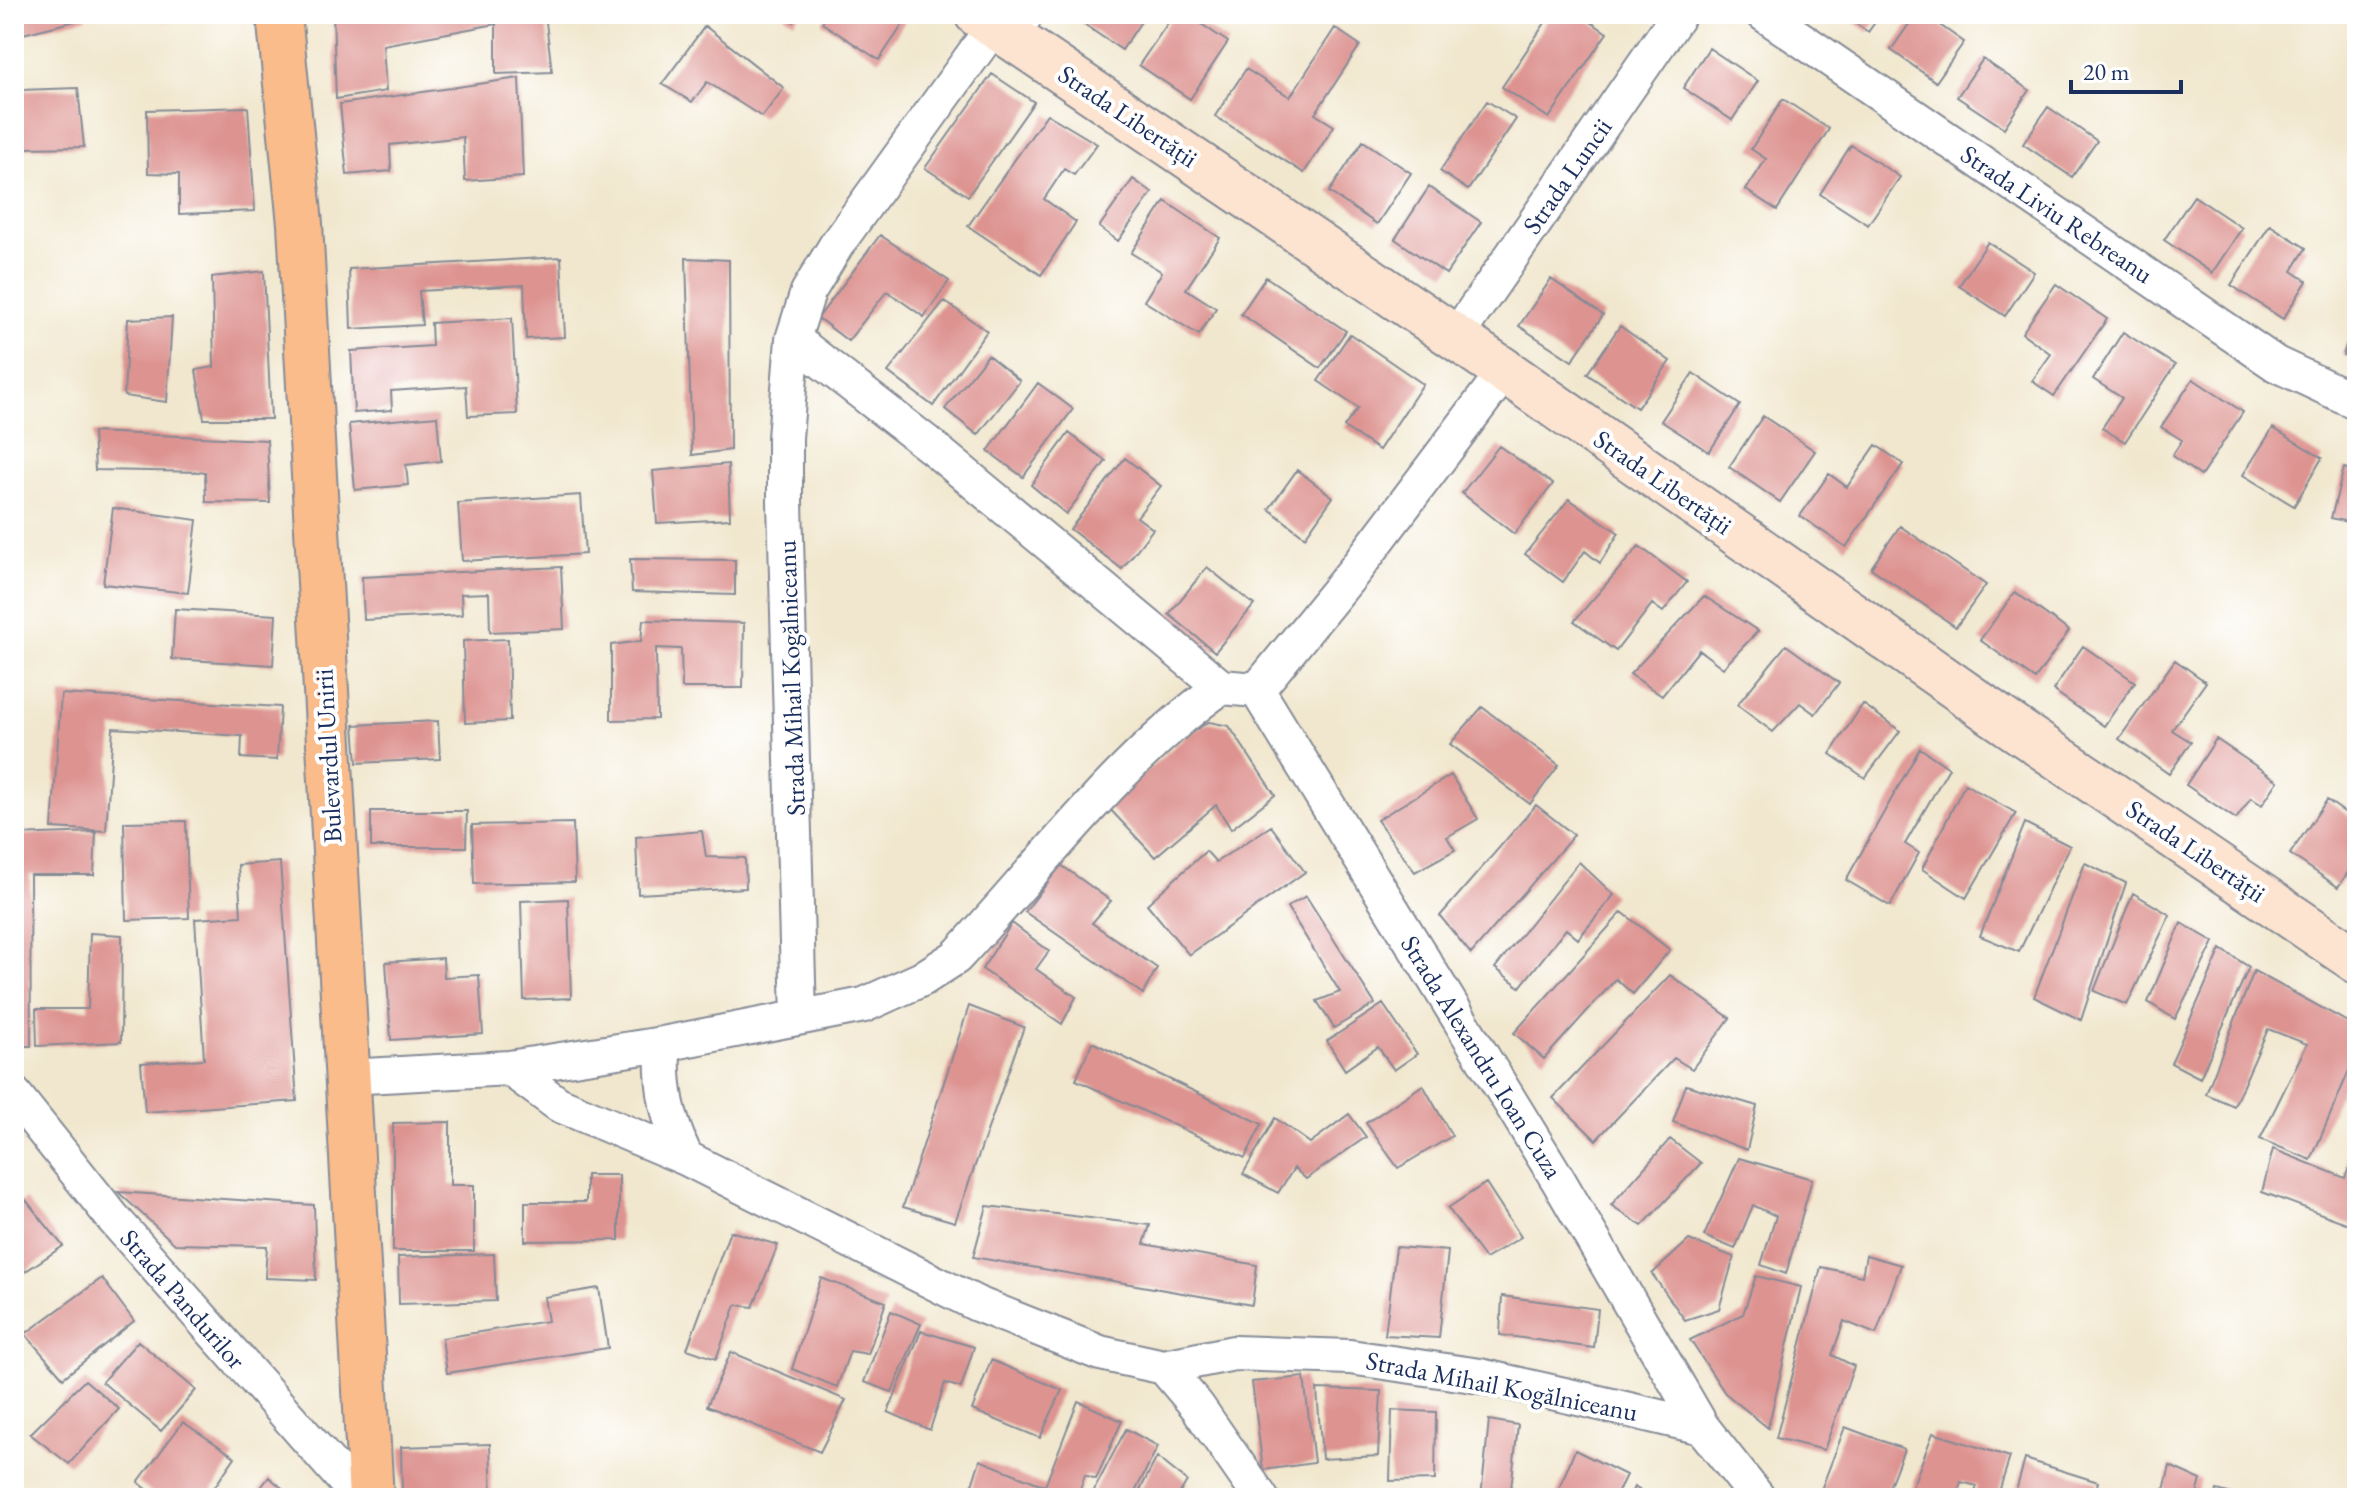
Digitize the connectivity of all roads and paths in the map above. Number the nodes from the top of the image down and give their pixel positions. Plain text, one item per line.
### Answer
1 (279, 14) edge
2 (1679, 14) edge
3 (1764, 14) edge
4 (1002, 23) edge
5 (1455, 338) junction
6 (793, 339) junction
7 (1505, 371) junction
8 (2357, 402) edge
9 (1221, 687) junction
10 (1257, 690) junction
11 (2354, 952) edge
12 (799, 1017) junction
13 (663, 1044) junction
14 (509, 1068) junction
15 (347, 1077) junction
16 (14, 1094) edge
17 (686, 1158) junction
18 (1164, 1367) junction
19 (1702, 1427) junction
20 (360, 1498) edge
21 (371, 1498) edge
22 (1261, 1498) edge
23 (1758, 1498) edge

1 - 15 main road, Bulevardul Unirii
2 - 5 street, Strada Luncii
3 - 8 street, Strada Liviu Rebreanu
4 - 5 street, Strada Libertății
4 - 6 street, Strada Mihail Kogălniceanu
5 - 7 street, Strada Libertății
6 - 9 street
6 - 12 street, Strada Mihail Kogălniceanu
7 - 10 street
7 - 11 street, Strada Libertății
9 - 10 street
9 - 12 street
10 - 19 street, Strada Alexandru Ioan Cuza
12 - 13 street
13 - 14 street
13 - 17 street
14 - 15 street
14 - 17 street, Strada Mihail Kogălniceanu
15 - 21 main road, Bulevardul Unirii
16 - 20 street, Strada Pandurilor
17 - 18 street, Strada Mihail Kogălniceanu
18 - 19 street, Strada Mihail Kogălniceanu
18 - 22 street
19 - 23 street

